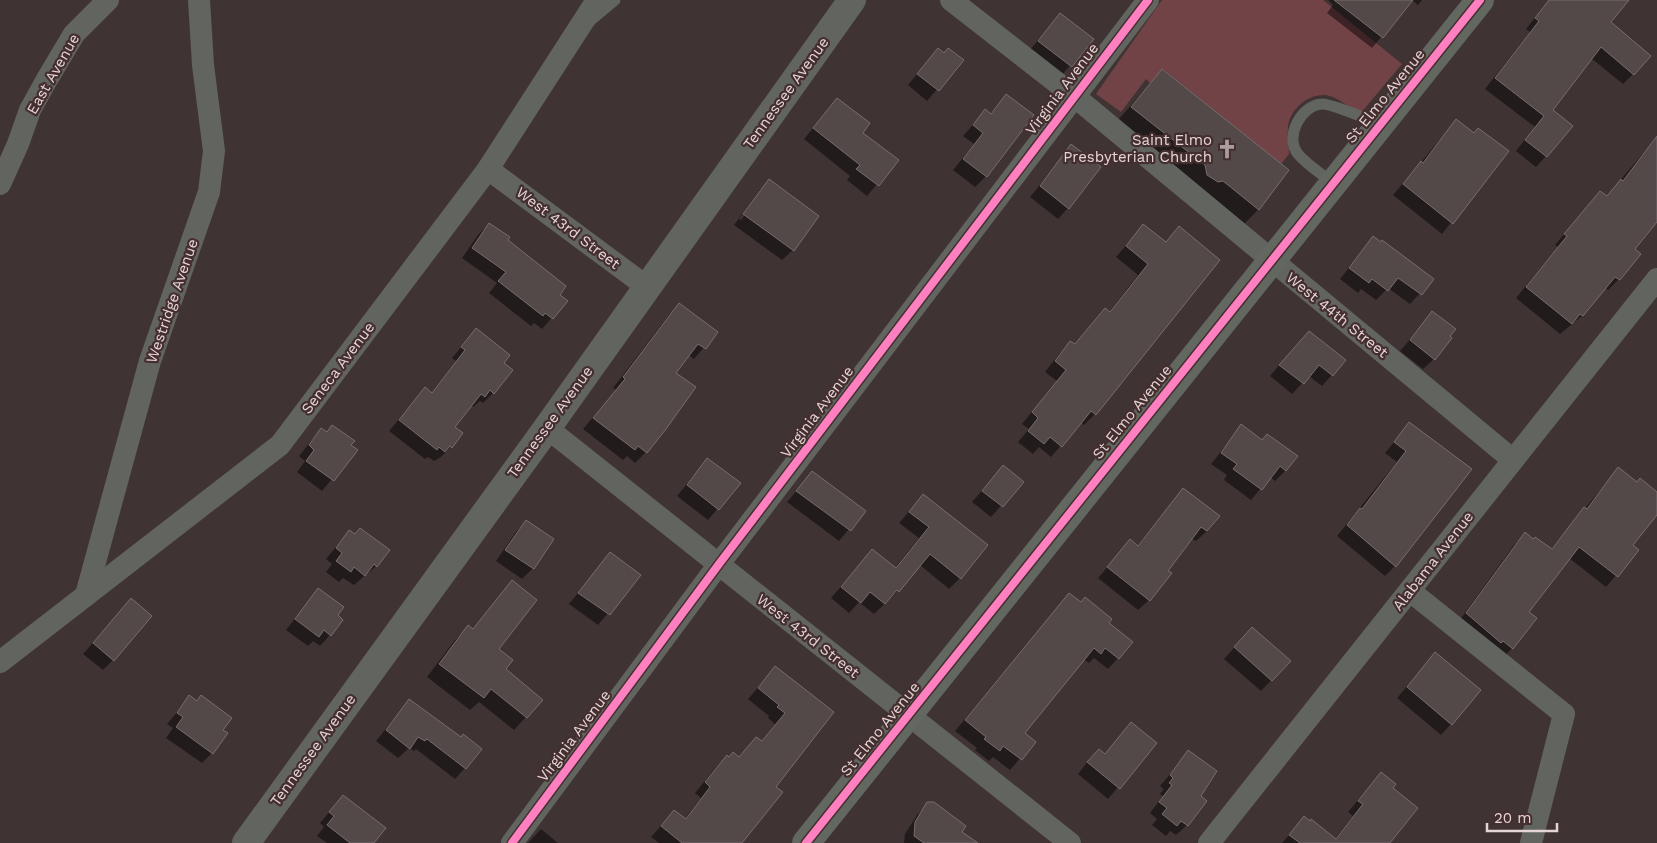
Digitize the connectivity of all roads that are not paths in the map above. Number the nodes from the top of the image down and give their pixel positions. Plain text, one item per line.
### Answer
1 (108, 0) edge
2 (597, 0) edge
3 (615, 0) edge
4 (852, 0) edge
5 (951, 0) edge
6 (1148, 0) edge
7 (1480, 0) edge
8 (200, 1) edge
9 (578, 30) junction
10 (1074, 96) junction
11 (1380, 123) junction
12 (488, 169) junction
13 (1334, 183) junction
14 (0, 184) edge
15 (1270, 260) junction
16 (1657, 279) edge
17 (647, 287) junction
18 (547, 428) junction
19 (1513, 460) junction
20 (718, 566) junction
21 (1410, 591) junction
22 (86, 596) junction
23 (0, 662) edge
24 (908, 716) junction
25 (246, 843) edge
26 (512, 843) edge
27 (806, 843) edge
28 (1070, 843) edge
29 (1209, 843) edge
30 (1531, 843) edge

1 - 14 street, East Avenue
2 - 9 street, Seneca Avenue
3 - 9 lane
4 - 17 street, Tennessee Avenue
5 - 10 street, West 44th Street
6 - 10 street, Virginia Avenue
7 - 11 main road, St Elmo Avenue
8 - 22 street, Westridge Avenue
9 - 12 street, Seneca Avenue
10 - 15 street, West 44th Street
10 - 20 street, Virginia Avenue
11 - 13 main road, St Elmo Avenue
11 - 13 lane
12 - 17 street, West 43rd Street
12 - 22 street, Seneca Avenue
13 - 15 main road, St Elmo Avenue
15 - 19 street, West 44th Street
15 - 24 main road, St Elmo Avenue
16 - 19 street, Alabama Avenue
17 - 18 street, Tennessee Avenue
18 - 20 street, West 43rd Street
18 - 25 street, Tennessee Avenue
19 - 21 street, Alabama Avenue
20 - 24 street, West 43rd Street
20 - 26 street, Virginia Avenue
21 - 29 street, Alabama Avenue
21 - 30 street
22 - 23 street, Seneca Avenue
24 - 27 main road, St Elmo Avenue
24 - 28 street, West 43rd Street

